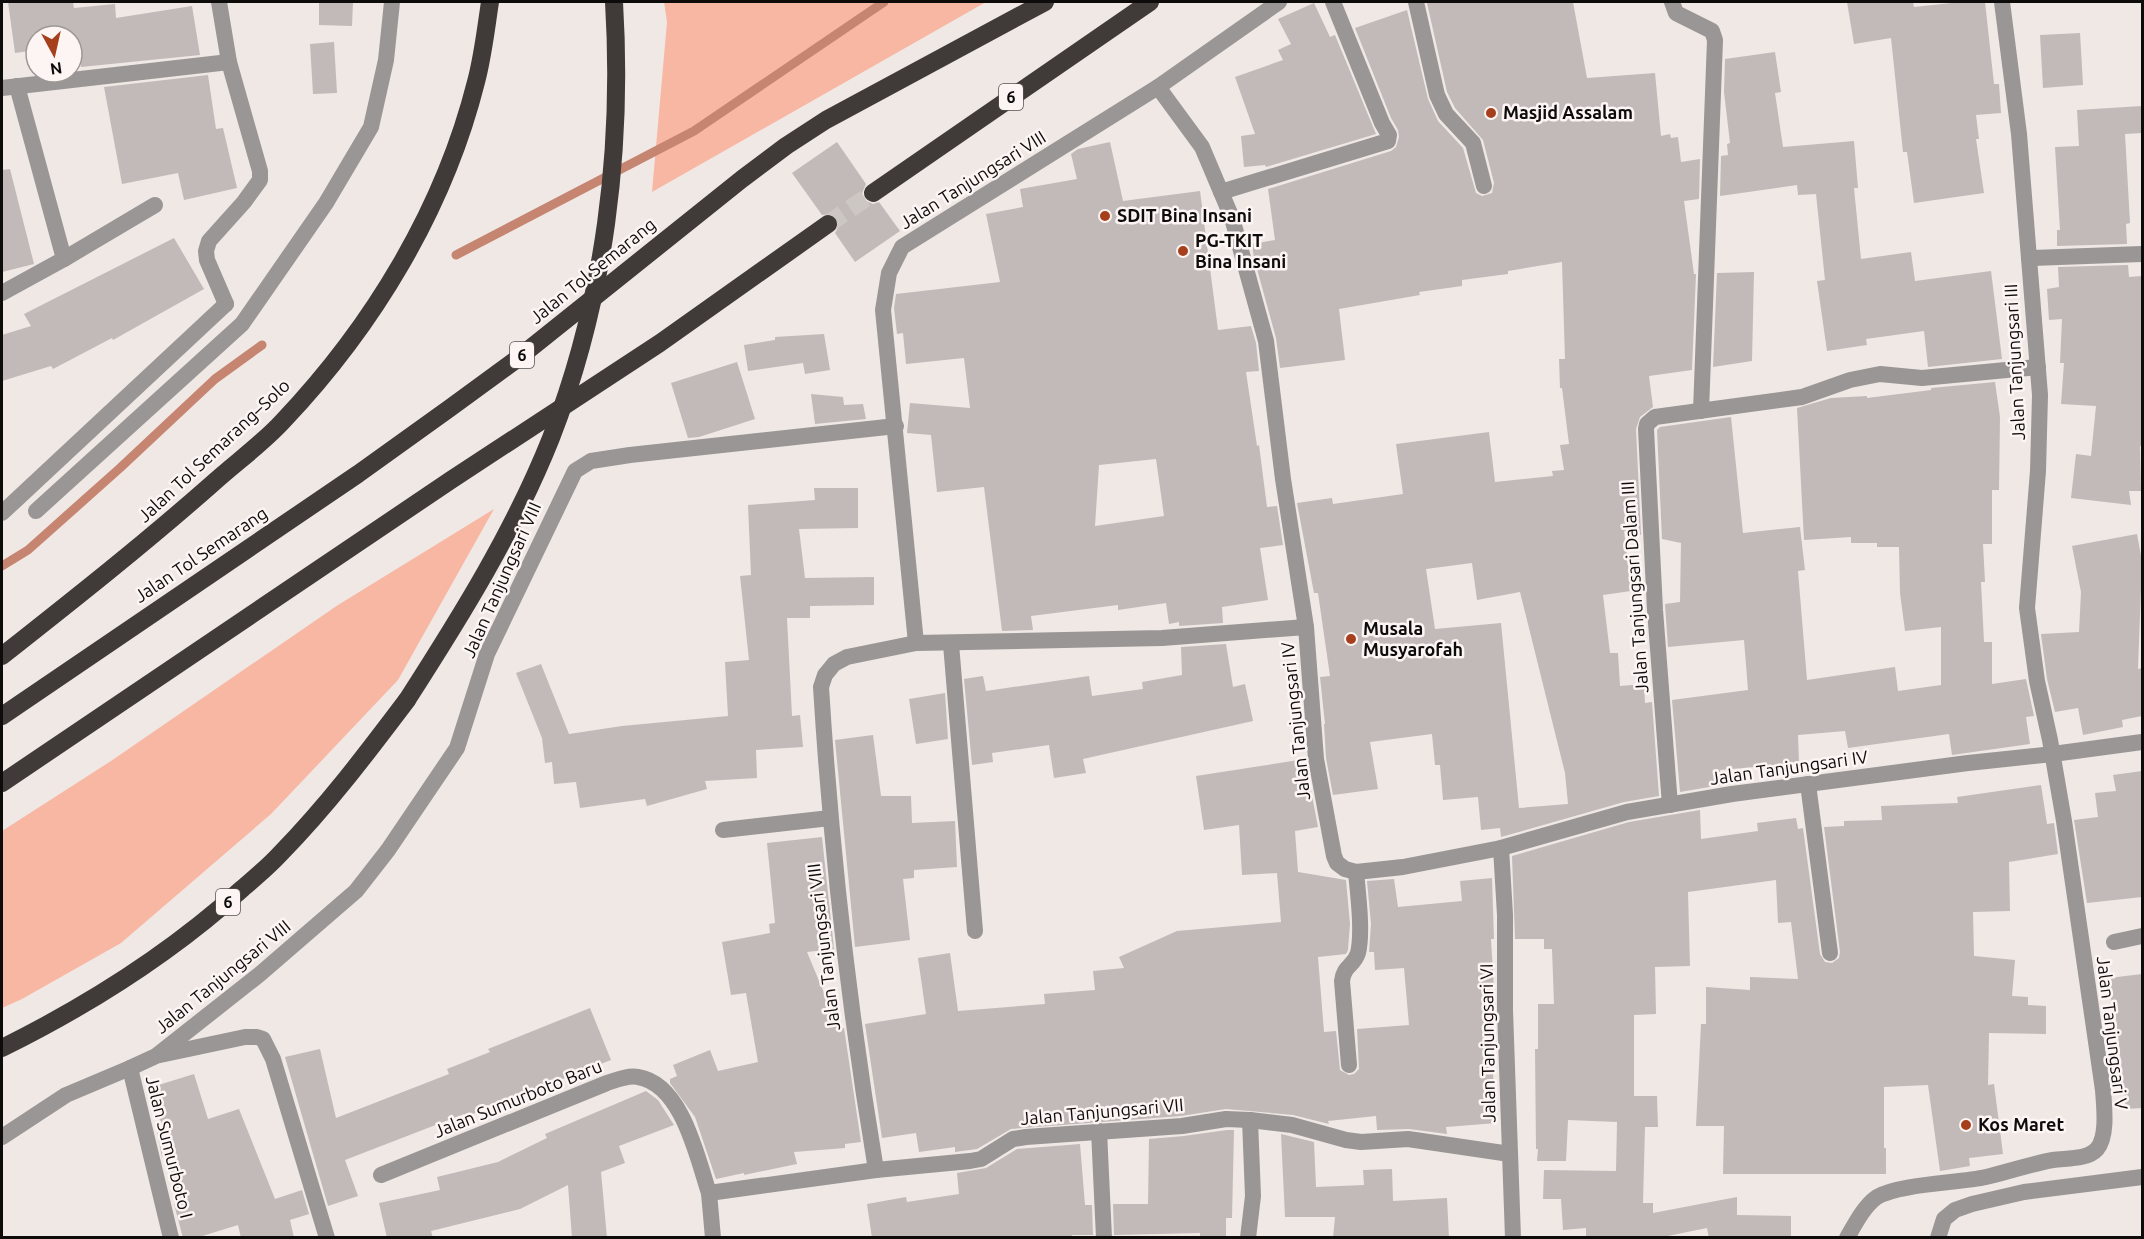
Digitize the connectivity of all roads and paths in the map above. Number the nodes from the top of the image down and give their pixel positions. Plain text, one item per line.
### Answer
1 (219, 2) edge
2 (392, 2) edge
3 (490, 2) edge
4 (614, 2) edge
5 (1045, 2) edge
6 (1150, 2) edge
7 (1279, 2) edge
8 (1333, 2) edge
9 (1416, 2) edge
10 (1672, 2) edge
11 (2002, 2) edge
12 (229, 62) junction
13 (9, 87) edge
14 (1158, 87) junction
15 (1484, 186) dead end
16 (1221, 192) junction
17 (873, 193) tunnel mouth
18 (154, 205) dead end
19 (828, 224) tunnel mouth
20 (2142, 254) edge
21 (2029, 258) junction
22 (64, 259) junction
23 (2, 293) edge
24 (2038, 367) junction
25 (1701, 411) junction
26 (896, 426) junction
27 (36, 511) dead end
28 (2, 513) edge
29 (1306, 627) junction
30 (916, 643) junction
31 (951, 644) junction
32 (2, 656) edge
33 (2, 716) edge
34 (2142, 742) edge
35 (2053, 754) junction
36 (2, 783) edge
37 (1808, 784) junction
38 (1670, 805) junction
39 (830, 818) junction
40 (723, 830) dead end
41 (1500, 848) junction
42 (1356, 872) junction
43 (975, 931) dead end
44 (2142, 936) edge
45 (2114, 942) dead end
46 (1830, 953) dead end
47 (2, 1048) edge
48 (156, 1056) junction
49 (1349, 1065) dead end
50 (130, 1068) junction
51 (1250, 1119) junction
52 (1099, 1131) junction
53 (2, 1137) edge
54 (1510, 1154) junction
55 (876, 1170) junction
56 (381, 1175) dead end
57 (2142, 1177) edge
58 (709, 1193) junction
59 (171, 1238) edge
60 (327, 1238) edge
61 (713, 1238) edge
62 (1104, 1238) edge
63 (1248, 1238) edge
64 (1513, 1238) edge
65 (1847, 1238) edge
66 (1938, 1238) edge

1 - 12 street
2 - 27 street
3 - 32 highway, Jalan Tol Semarang–Solo
4 - 47 highway, 6, bridge
5 - 33 highway, Jalan Tol Semarang / 6
6 - 17 highway, 6
7 - 14 street, Jalan Tanjungsari VIII
8 - 16 street
9 - 15 street
10 - 25 street
11 - 21 street, Jalan Tanjungsari III
12 - 13 street
12 - 28 street
13 - 22 street
14 - 16 street, Jalan Tanjungsari IV
14 - 26 street, Jalan Tanjungsari VIII
16 - 29 street, Jalan Tanjungsari IV
18 - 22 street
19 - 36 highway
20 - 21 street
21 - 24 street, Jalan Tanjungsari III
22 - 23 street
24 - 25 street, Jalan Tanjungsari Dalam III
24 - 35 street, Jalan Tanjungsari III
25 - 38 street, Jalan Tanjungsari Dalam III
26 - 30 street, Jalan Tanjungsari VIII
26 - 48 street, Jalan Tanjungsari VIII
29 - 31 street, Jalan Tanjungsari VIII
29 - 42 street, Jalan Tanjungsari IV
30 - 31 street, Jalan Tanjungsari VIII
30 - 39 street, Jalan Tanjungsari VIII
31 - 43 street
34 - 35 street, Jalan Tanjungsari IV
35 - 37 street, Jalan Tanjungsari IV
35 - 65 street, Jalan Tanjungsari V
37 - 38 street, Jalan Tanjungsari IV
37 - 46 street
38 - 41 street, Jalan Tanjungsari IV
39 - 40 street
39 - 55 street, Jalan Tanjungsari VIII
41 - 42 street, Jalan Tanjungsari IV
41 - 54 street, Jalan Tanjungsari VI
42 - 49 street
44 - 45 street
48 - 50 street, Jalan Tanjungsari VIII
48 - 60 street, Jalan Sumurboto I
50 - 53 street, Jalan Sumurboto I
50 - 59 street, Jalan Sumurboto I
51 - 52 street, Jalan Tanjungsari VII
51 - 54 street, Jalan Tanjungsari VII
51 - 63 street
52 - 55 street, Jalan Tanjungsari VII
52 - 62 street
54 - 64 street, Jalan Tanjungsari VI
55 - 58 street, Jalan Tanjungsari VII
56 - 58 street, Jalan Sumurboto Baru
57 - 66 street
58 - 61 street

